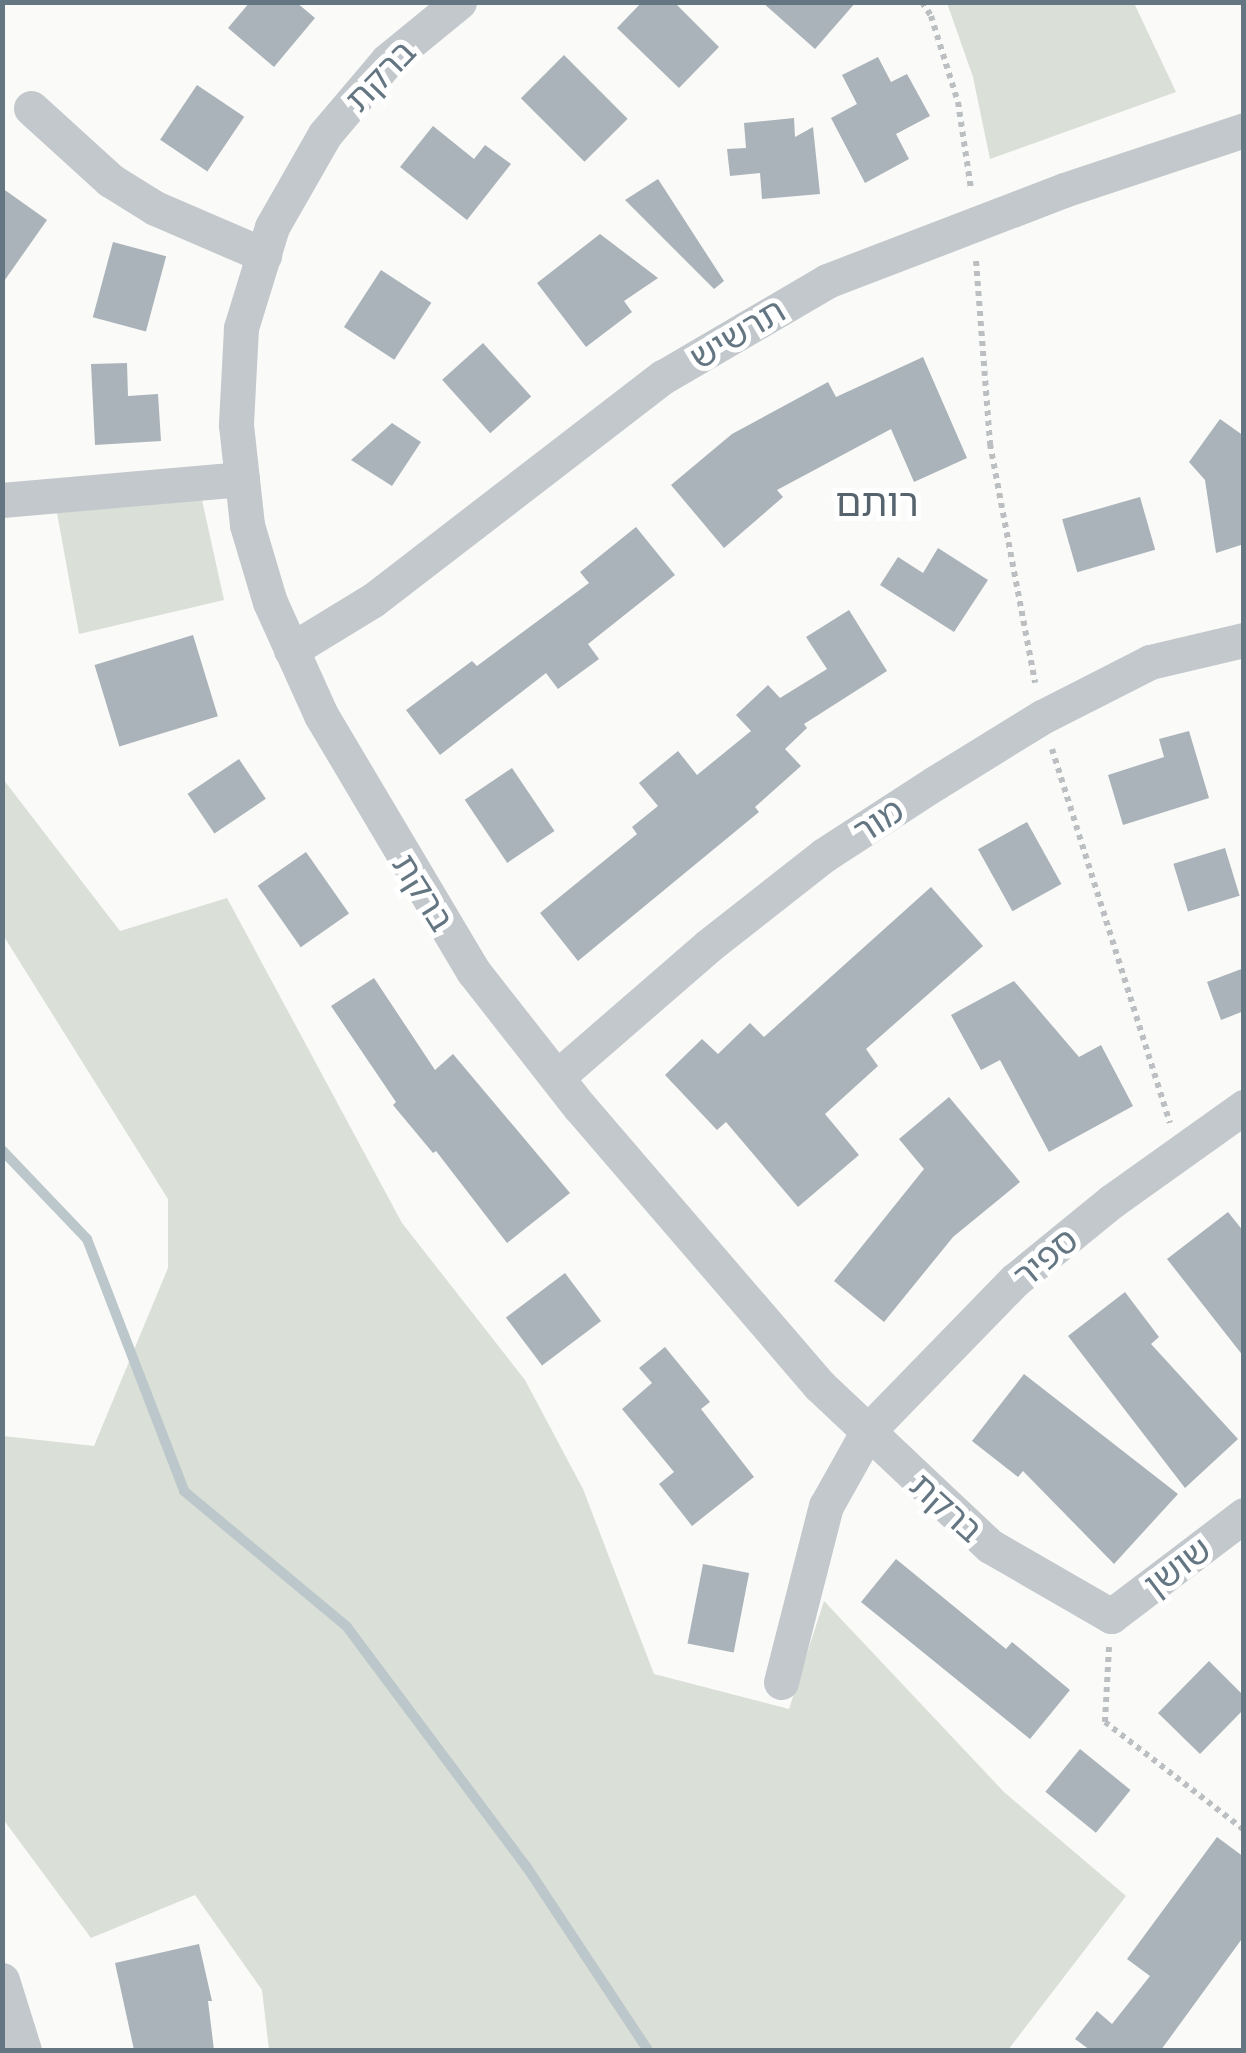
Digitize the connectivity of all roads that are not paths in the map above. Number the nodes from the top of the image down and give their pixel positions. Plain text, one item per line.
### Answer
1 (459, 2) edge
2 (30, 108) dead end
3 (1244, 130) edge
4 (264, 255) junction
5 (242, 478) junction
6 (2, 500) edge
7 (1244, 640) edge
8 (291, 650) junction
9 (557, 1077) junction
10 (1244, 1107) edge
11 (868, 1430) junction
12 (1244, 1515) edge
13 (1111, 1616) joint
14 (780, 1682) dead end
15 (2, 1980) edge
16 (24, 2050) edge

1 - 4 street, ברקת
2 - 4 street
3 - 8 street, תרשיש
4 - 5 street, ברקת
5 - 6 street
5 - 8 street, ברקת
7 - 9 street, מור
8 - 9 street, ברקת
9 - 11 street, ברקת
10 - 11 street, ספיר
11 - 13 street, ברקת
11 - 14 street, ספיר
12 - 13 street, שושן
15 - 16 street

